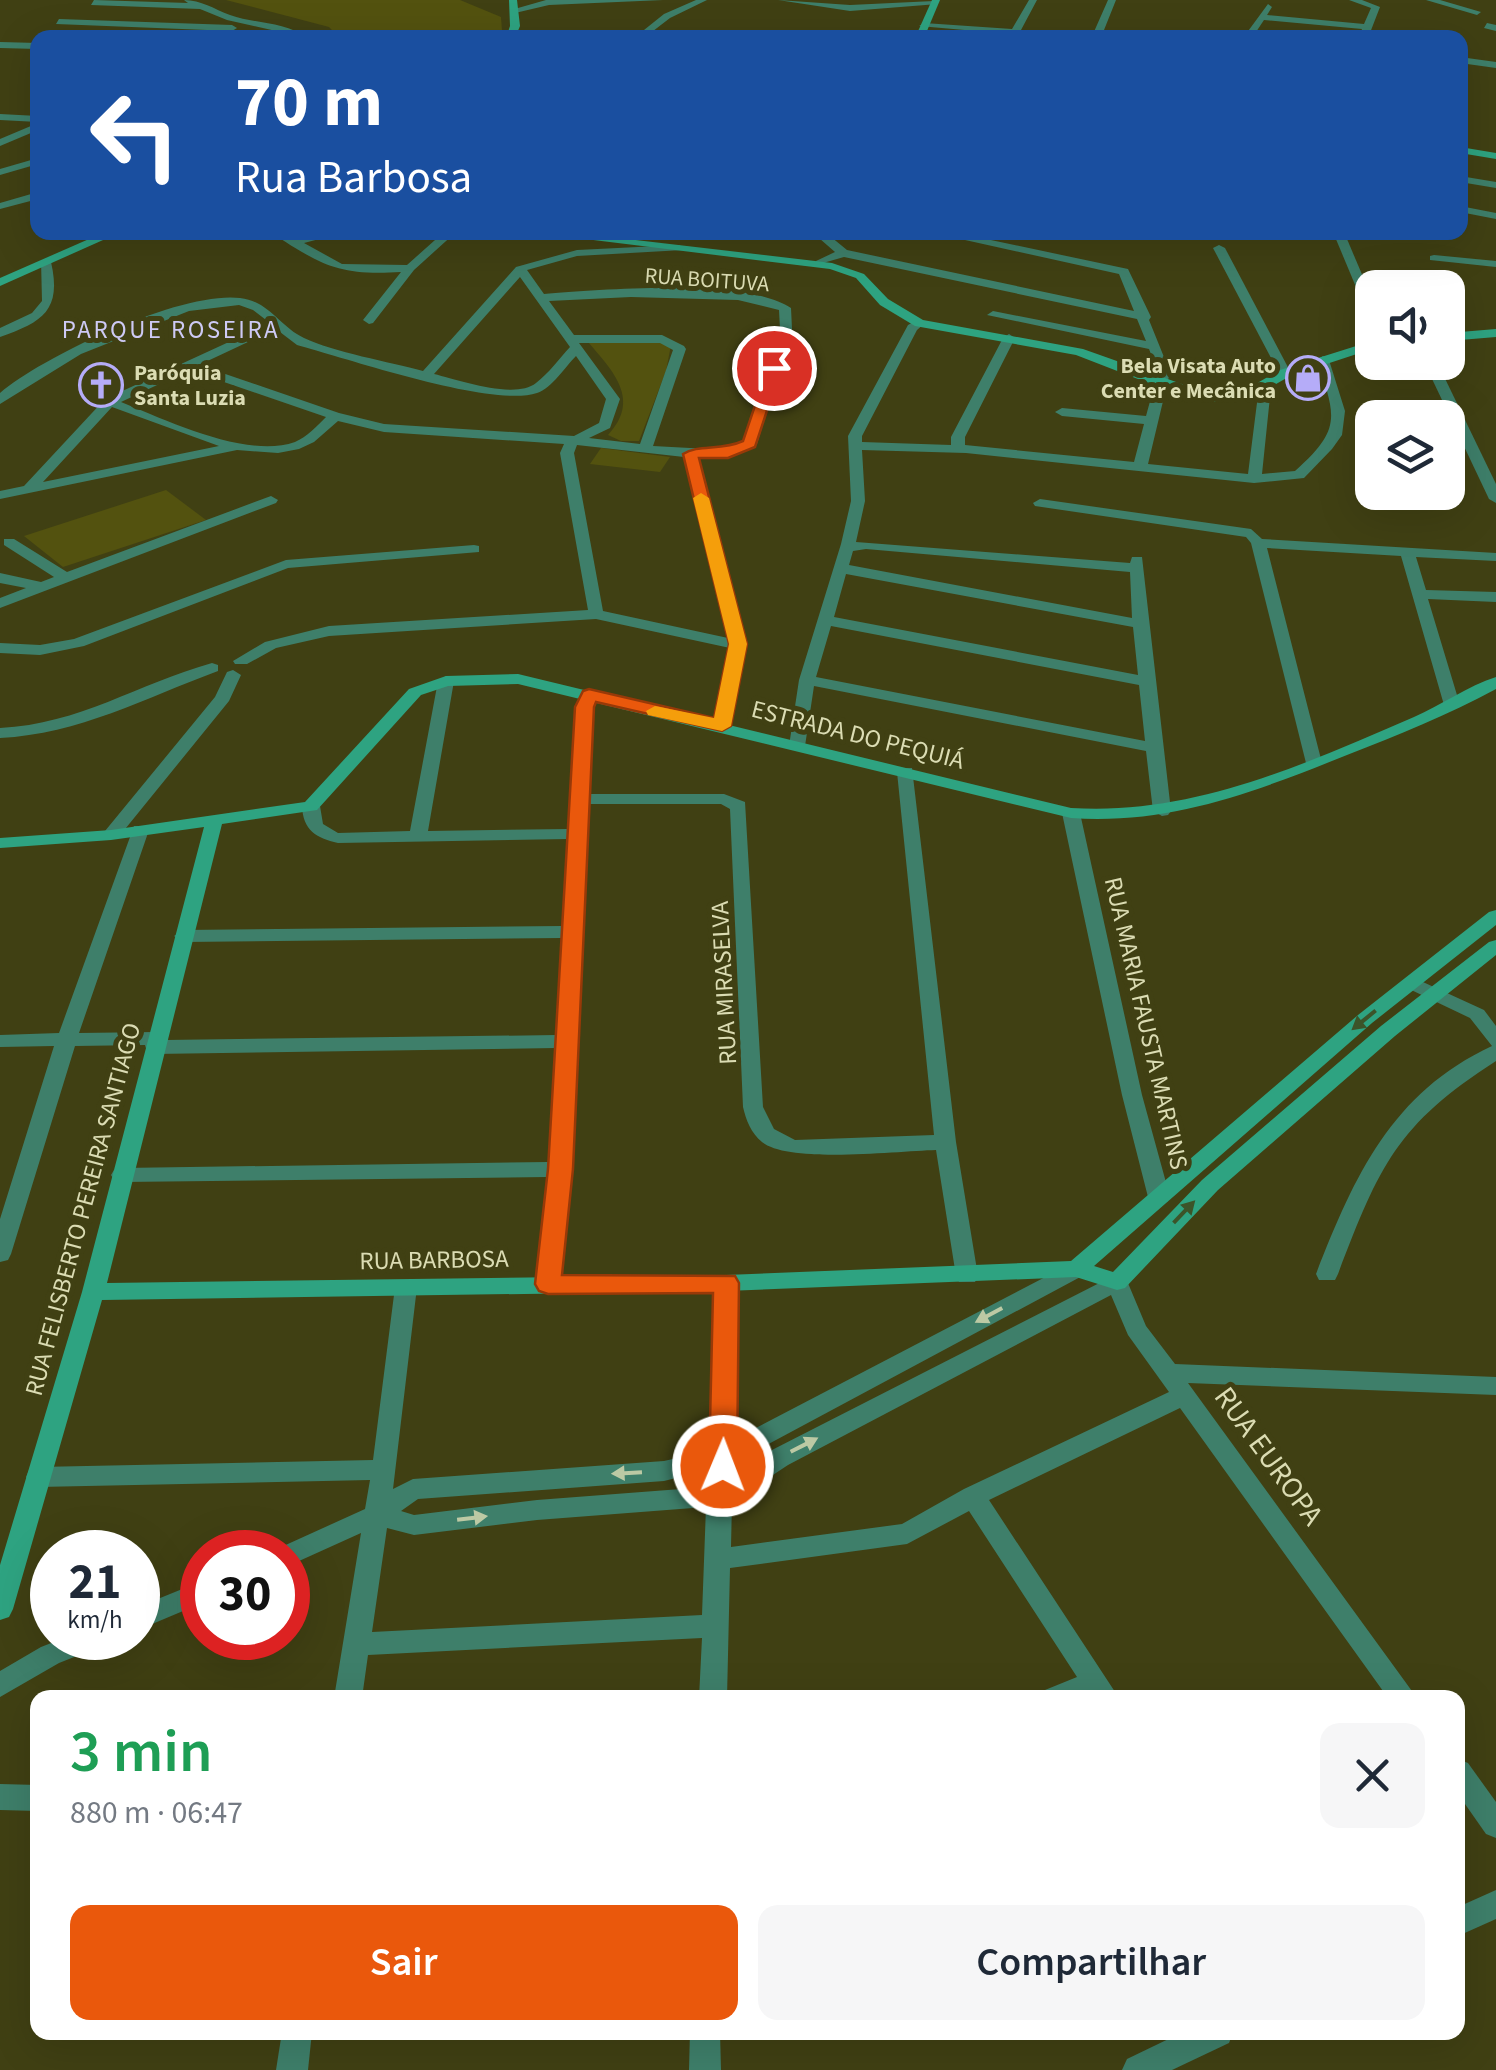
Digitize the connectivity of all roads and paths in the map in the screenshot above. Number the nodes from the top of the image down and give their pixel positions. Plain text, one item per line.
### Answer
1 (180, 0) edge
2 (188, 0) edge
3 (659, 0) edge
4 (703, 0) edge
5 (782, 0) edge
6 (1032, 0) edge
7 (1112, 0) edge
8 (1352, 0) edge
9 (1430, 0) edge
10 (551, 1) edge
11 (935, 2) edge
12 (202, 3) edge
13 (94, 4) dead end
14 (154, 5) junction
15 (514, 5) edge
16 (1268, 6) dead end
17 (1477, 12) dead end
18 (1262, 17) junction
19 (58, 22) dead end
20 (924, 26) junction
21 (233, 29) edge
22 (277, 30) edge
23 (302, 30) edge
24 (513, 30) edge
25 (648, 30) edge
26 (922, 30) edge
27 (968, 30) edge
28 (1015, 30) edge
29 (1100, 30) edge
30 (1252, 30) edge
31 (1352, 30) edge
32 (1367, 30) edge
33 (0, 45) edge
34 (30, 46) edge
35 (1468, 61) edge
36 (1496, 65) edge
37 (0, 116) edge
38 (30, 122) edge
39 (30, 127) edge
40 (0, 142) edge
41 (1468, 151) edge
42 (1496, 156) edge
43 (30, 163) edge
44 (0, 172) edge
45 (1468, 180) edge
46 (1496, 185) edge
47 (30, 197) edge
48 (0, 206) edge
49 (1468, 211) edge
50 (1496, 216) edge
51 (97, 240) edge
52 (303, 240) edge
53 (442, 240) edge
54 (619, 240) joint
55 (827, 240) edge
56 (984, 240) edge
57 (1341, 240) edge
58 (298, 241) joint
59 (678, 248) junction
60 (1219, 248) dead end
61 (602, 253) junction
62 (843, 253) junction
63 (1434, 258) dead end
64 (45, 262) junction
65 (820, 263) junction
66 (1496, 264) edge
67 (410, 268) junction
68 (912, 268) junction
69 (520, 269) junction
70 (1355, 271) edge
71 (860, 276) junction
72 (0, 282) edge
73 (542, 298) junction
74 (993, 316) dead end
75 (1145, 317) junction
76 (369, 320) dead end
77 (919, 323) junction
78 (275, 325) junction
79 (0, 333) edge
80 (1496, 333) edge
81 (1465, 336) edge
82 (1009, 338) junction
83 (574, 343) junction
84 (1156, 347) junction
85 (1355, 350) edge
86 (1323, 360) junction
87 (186, 365) junction
88 (592, 366) junction
89 (558, 368) junction
90 (1286, 373) junction
91 (426, 375) junction
92 (1439, 380) edge
93 (1161, 384) junction
94 (1265, 387) junction
95 (0, 400) edge
96 (110, 402) junction
97 (1062, 412) dead end
98 (335, 416) junction
99 (1150, 420) junction
100 (572, 440) junction
101 (234, 446) junction
102 (858, 446) junction
103 (646, 447) junction
104 (965, 450) junction
105 (690, 454) junction
106 (1140, 467) junction
107 (1254, 479) junction
108 (29, 489) junction
109 (0, 494) edge
110 (1496, 499) edge
111 (271, 500) dead end
112 (1040, 503) dead end
113 (1255, 538) junction
114 (9, 542) dead end
115 (858, 545) junction
116 (474, 549) dead end
117 (1407, 552) junction
118 (1496, 557) edge
119 (839, 568) junction
120 (64, 577) junction
121 (0, 578) edge
122 (39, 586) junction
123 (1419, 594) junction
124 (1496, 598) edge
125 (0, 603) edge
126 (596, 614) junction
127 (824, 620) junction
128 (1140, 624) junction
129 (738, 644) junction
130 (0, 648) edge
131 (237, 668) junction
132 (808, 680) junction
133 (446, 681) junction
134 (1147, 682) junction
135 (1496, 682) edge
136 (589, 695) junction
137 (1452, 705) junction
138 (722, 726) junction
139 (0, 734) edge
140 (797, 746) junction
141 (1152, 746) junction
142 (1313, 763) junction
143 (906, 772) junction
144 (578, 800) junction
145 (311, 806) junction
146 (1162, 811) junction
147 (1071, 813) junction
148 (214, 822) junction
149 (140, 830) junction
150 (575, 834) junction
151 (110, 835) junction
152 (418, 838) junction
153 (0, 844) edge
154 (1496, 916) edge
155 (574, 932) junction
156 (183, 936) junction
157 (1496, 946) edge
158 (1412, 983) junction
159 (1436, 994) junction
160 (66, 1040) junction
161 (568, 1041) junction
162 (1496, 1041) edge
163 (0, 1042) edge
164 (155, 1043) junction
165 (1496, 1052) edge
166 (945, 1142) junction
167 (560, 1169) junction
168 (122, 1176) junction
169 (1159, 1196) junction
170 (0, 1254) edge
171 (1076, 1269) junction
172 (1327, 1274) dead end
173 (966, 1276) junction
174 (1117, 1282) junction
175 (726, 1283) junction
176 (548, 1284) junction
177 (406, 1287) junction
178 (94, 1292) junction
179 (1176, 1384) junction
180 (1496, 1386) edge
181 (723, 1457) junction
182 (384, 1470) junction
183 (38, 1477) junction
184 (721, 1496) junction
185 (974, 1496) junction
186 (376, 1515) junction
187 (310, 1546) edge
188 (719, 1559) junction
189 (0, 1609) edge
190 (714, 1626) junction
191 (358, 1644) junction
192 (43, 1660) edge
193 (0, 1685) edge
194 (349, 1690) edge
195 (713, 1690) edge
196 (1101, 1690) edge
197 (1398, 1690) edge
198 (1465, 1782) edge
199 (0, 1797) edge
200 (30, 1798) edge
201 (1496, 1825) edge
202 (1496, 1904) edge
203 (1465, 1919) edge
204 (296, 2040) edge
205 (706, 2040) edge
206 (1201, 2040) edge
207 (292, 2070) edge
208 (704, 2070) edge
209 (1138, 2070) edge

1 - 14 street
2 - 12 street
3 - 10 street
4 - 25 street
5 - 11 street
6 - 28 street
7 - 29 street
8 - 32 street
9 - 17 street
10 - 15 street
11 - 20 street
12 - 14 street
12 - 21 street
12 - 23 street
13 - 14 street
15 - 24 street
16 - 18 street
18 - 30 street
18 - 31 street
19 - 21 street
20 - 26 street
20 - 27 street
21 - 22 street
33 - 34 street
35 - 36 street
37 - 38 street
39 - 40 street
41 - 42 street
43 - 44 street
45 - 46 street
47 - 48 street
49 - 50 street
51 - 64 street
52 - 58 street
53 - 67 street
54 - 59 street
54 - 61 street
55 - 62 street
56 - 75 street
57 - 70 street
58 - 67 street
59 - 61 street
59 - 65 street
60 - 90 street
61 - 69 street
62 - 65 street
62 - 68 street
63 - 66 street
64 - 72 street
64 - 79 street
65 - 71 street
67 - 76 street
68 - 71 street
68 - 75 street
69 - 73 street
69 - 91 street
71 - 77 street
73 - 83 street
73 - 105 street, RUA BOITUVA
74 - 84 street
75 - 84 street
77 - 82 street
77 - 102 street
78 - 87 street
78 - 91 street
78 - 95 street
80 - 81 street
82 - 93 street
82 - 104 street
83 - 88 street
83 - 89 street
83 - 103 street
84 - 93 street
85 - 86 street
86 - 90 street
86 - 107 street
87 - 96 street
87 - 98 street, RUA BOITUVA
88 - 89 street
88 - 100 street
89 - 91 street
90 - 94 street
92 - 110 street
93 - 94 street
93 - 99 street
94 - 107 street
96 - 101 street
96 - 108 street
97 - 99 street
98 - 100 street, RUA BOITUVA
98 - 101 street
99 - 106 street
100 - 103 street, RUA BOITUVA
100 - 126 street
101 - 108 street
102 - 104 street
102 - 115 street
103 - 105 street, RUA BOITUVA
104 - 106 street
105 - 129 street
106 - 107 street
108 - 109 street
111 - 120 street
112 - 113 street
113 - 117 street
113 - 142 street
114 - 120 street
115 - 119 street
115 - 128 street
116 - 130 street
117 - 118 street
117 - 123 street
119 - 127 street
119 - 128 street
120 - 122 street
121 - 122 street
122 - 125 street
123 - 124 street
123 - 137 street
126 - 129 street
126 - 131 street
127 - 132 street
127 - 134 street
128 - 134 street
129 - 138 street
131 - 139 street
131 - 151 street
132 - 140 street
132 - 141 street
133 - 136 street, ESTRADA DO PEQUIÁ
133 - 145 street, ESTRADA DO PEQUIÁ
133 - 152 street
134 - 141 street
135 - 137 street, ESTRADA DO PEQUIÁ
136 - 138 street, ESTRADA DO PEQUIÁ
136 - 144 street
137 - 142 street, ESTRADA DO PEQUIÁ
138 - 140 street, ESTRADA DO PEQUIÁ
140 - 143 street, ESTRADA DO PEQUIÁ
141 - 146 street
142 - 146 street, ESTRADA DO PEQUIÁ
143 - 147 street, ESTRADA DO PEQUIÁ
143 - 166 street
144 - 150 street
144 - 166 street, RUA MIRASELVA
145 - 148 street
145 - 152 street
146 - 147 street, ESTRADA DO PEQUIÁ
147 - 169 street, RUA MARIA FAUSTA MARTINS
148 - 149 street
148 - 156 street, RUA FELISBERTO PEREIRA SANTIAGO
149 - 151 street
149 - 160 street
150 - 152 street
150 - 155 street
151 - 153 street
154 - 158 street
155 - 156 street
155 - 161 street
156 - 164 street, RUA FELISBERTO PEREIRA SANTIAGO
157 - 159 street
158 - 159 street
158 -> 169 street
159 - 162 street
174 -> 159 street
160 - 163 street
160 - 164 street
160 - 170 street
161 - 164 street
161 - 167 street
164 - 168 street, RUA FELISBERTO PEREIRA SANTIAGO
165 - 172 street
166 - 173 street
167 - 168 street
167 - 176 street
168 - 178 street, RUA FELISBERTO PEREIRA SANTIAGO
169 - 171 street, RUA MARIA FAUSTA MARTINS
171 - 173 street, RUA BARBOSA
171 - 174 street
171 -> 181 street
173 - 175 street, RUA BARBOSA
174 - 179 street, RUA EUROPA
184 -> 174 street
175 - 176 street, RUA BARBOSA
175 - 181 street
176 - 177 street, RUA BARBOSA
177 - 178 street, RUA BARBOSA
177 - 182 street
178 - 183 street, RUA FELISBERTO PEREIRA SANTIAGO
179 - 180 street
179 - 185 street
179 - 197 street, RUA EUROPA
181 - 184 street
181 -> 186 street
182 - 183 street
182 - 186 street
183 - 189 street, RUA FELISBERTO PEREIRA SANTIAGO
186 -> 184 street
184 - 188 street
185 - 188 street
185 - 196 street
186 - 187 street
186 - 191 street
188 - 190 street
190 - 191 street
190 - 195 street
191 - 194 street
192 - 193 street
198 - 201 street
199 - 200 street
202 - 203 street
204 - 207 street
205 - 208 street
206 - 209 street

